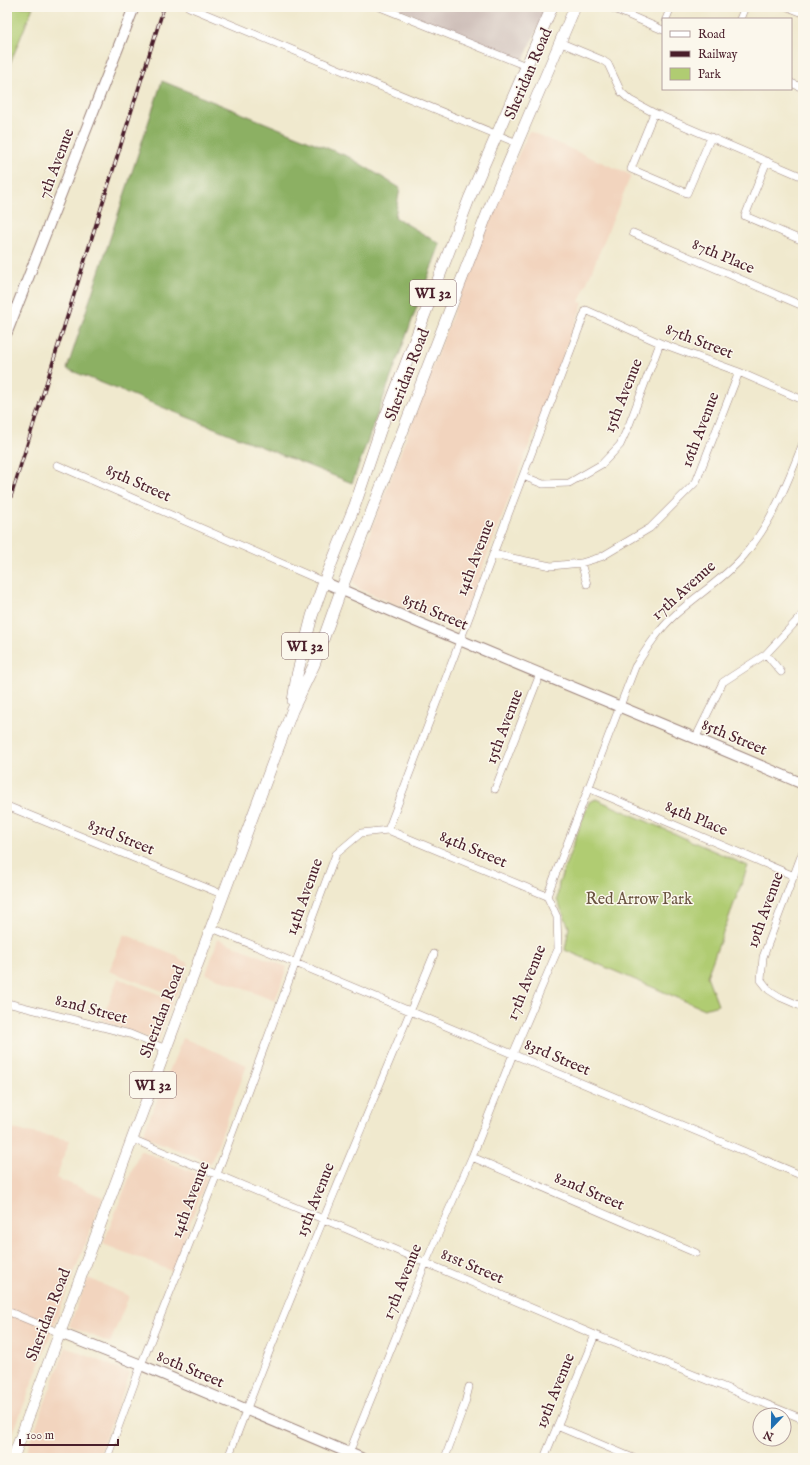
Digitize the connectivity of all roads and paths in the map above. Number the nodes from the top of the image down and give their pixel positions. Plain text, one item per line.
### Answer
1 (134, 7) edge
2 (189, 7) edge
3 (380, 7) edge
4 (552, 7) edge
5 (575, 7) edge
6 (610, 7) edge
7 (671, 7) edge
8 (745, 7) edge
9 (788, 7) edge
10 (803, 13) edge
11 (666, 18) edge
12 (740, 18) edge
13 (662, 29) edge
14 (560, 42) junction
15 (526, 66) junction
16 (792, 83) edge
17 (803, 88) edge
18 (654, 113) junction
19 (498, 134) junction
20 (711, 137) junction
21 (517, 143) junction
22 (767, 162) junction
23 (803, 177) edge
24 (632, 233) dead end
25 (803, 234) edge
26 (803, 306) edge
27 (586, 310) joint
28 (7, 332) edge
29 (660, 343) junction
30 (739, 372) junction
31 (803, 400) edge
32 (803, 443) edge
33 (57, 465) dead end
34 (523, 476) junction
35 (493, 554) junction
36 (581, 564) junction
37 (324, 582) junction
38 (587, 584) dead end
39 (341, 590) junction
40 (803, 614) edge
41 (460, 640) junction
42 (766, 654) junction
43 (781, 672) dead end
44 (540, 674) junction
45 (620, 707) junction
46 (292, 711) junction
47 (696, 737) junction
48 (803, 784) edge
49 (588, 788) junction
50 (495, 789) dead end
51 (7, 806) edge
52 (388, 830) junction
53 (803, 851) edge
54 (794, 876) junction
55 (224, 895) junction
56 (548, 896) junction
57 (212, 928) junction
58 (434, 954) dead end
59 (295, 963) junction
60 (7, 1003) edge
61 (803, 1007) edge
62 (410, 1011) junction
63 (166, 1049) junction
64 (513, 1054) junction
65 (132, 1139) junction
66 (472, 1157) junction
67 (217, 1174) junction
68 (803, 1176) edge
69 (323, 1219) junction
70 (696, 1253) dead end
71 (426, 1262) junction
72 (7, 1311) edge
73 (60, 1333) junction
74 (594, 1335) junction
75 (141, 1366) junction
76 (470, 1386) dead end
77 (246, 1410) junction
78 (803, 1419) edge
79 (557, 1426) junction
80 (348, 1456) edge
81 (13, 1458) edge
82 (107, 1458) edge
83 (228, 1458) edge
84 (360, 1458) edge
85 (445, 1458) edge
86 (544, 1458) edge
87 (634, 1458) edge

1 - 28 street, 7th Avenue
2 - 19 street
3 - 15 street
4 - 15 main road, Sheridan Road / WI 32
5 - 14 main road, Sheridan Road / WI 32
6 - 13 street
7 - 11 street
8 - 12 street
9 - 10 street
14 - 18 street
14 - 21 main road, Sheridan Road / WI 32
15 - 19 main road, Sheridan Road / WI 32
16 - 17 street
18 - 20 street
18 - 20 street
19 - 21 street
19 - 37 main road, Sheridan Road / WI 32
20 - 22 street
21 - 39 main road, Sheridan Road / WI 32
22 - 23 street
22 - 25 street
24 - 26 street, 87th Place
27 - 29 street, 87th Street
27 - 34 street, 14th Avenue
29 - 30 street, 87th Street
29 - 34 street, 15th Avenue
30 - 31 street, 87th Street
30 - 36 street, 16th Avenue
32 - 45 street, 17th Avenue
33 - 37 street, 85th Street
34 - 35 street, 14th Avenue
35 - 36 street, 16th Avenue
35 - 41 street, 14th Avenue
36 - 38 street
37 - 39 street, 85th Street
37 - 46 main road, Sheridan Road / WI 32
39 - 41 street, 85th Street
39 - 46 main road, Sheridan Road / WI 32
40 - 42 street
41 - 44 street, 85th Street
41 - 52 street, 14th Avenue
42 - 43 street
42 - 47 street
44 - 45 street, 85th Street
44 - 50 street, 15th Avenue
45 - 47 street, 85th Street
45 - 49 street, 17th Avenue
46 - 55 main road, Sheridan Road / WI 32
47 - 48 street, 85th Street
49 - 54 street, 84th Place
49 - 56 street, 17th Avenue
51 - 55 street, 83rd Street
52 - 56 street, 84th Street
52 - 59 street, 14th Avenue
53 - 54 street, 19th Avenue
54 - 61 street, 19th Avenue
55 - 57 main road, Sheridan Road / WI 32
56 - 64 street, 17th Avenue
57 - 59 street, 83rd Street
57 - 63 main road, Sheridan Road / WI 32
58 - 62 street, 15th Avenue
59 - 62 street, 83rd Street
59 - 67 street, 14th Avenue
60 - 63 street, 82nd Street
62 - 64 street, 83rd Street
62 - 69 street, 15th Avenue
63 - 65 main road, Sheridan Road / WI 32
64 - 66 street, 17th Avenue
64 - 68 street, 83rd Street
65 - 67 street, 81st Street
65 - 73 main road, Sheridan Road / WI 32
66 - 70 street, 82nd Street
66 - 71 street, 17th Avenue
67 - 69 street, 81st Street
67 - 75 street, 14th Avenue
69 - 71 street, 81st Street
69 - 77 street, 15th Avenue
71 - 74 street, 81st Street
71 - 80 street, 17th Avenue
72 - 73 street, 80th Street
73 - 75 street, 80th Street
73 - 81 main road, Sheridan Road / WI 32
74 - 78 street, 81st Street
74 - 79 street, 19th Avenue
75 - 77 street, 80th Street
75 - 82 street, 14th Avenue
76 - 85 street
77 - 80 street, 80th Street
77 - 83 street, 15th Avenue
79 - 86 street, 19th Avenue
79 - 87 street
80 - 84 street, 80th Street

